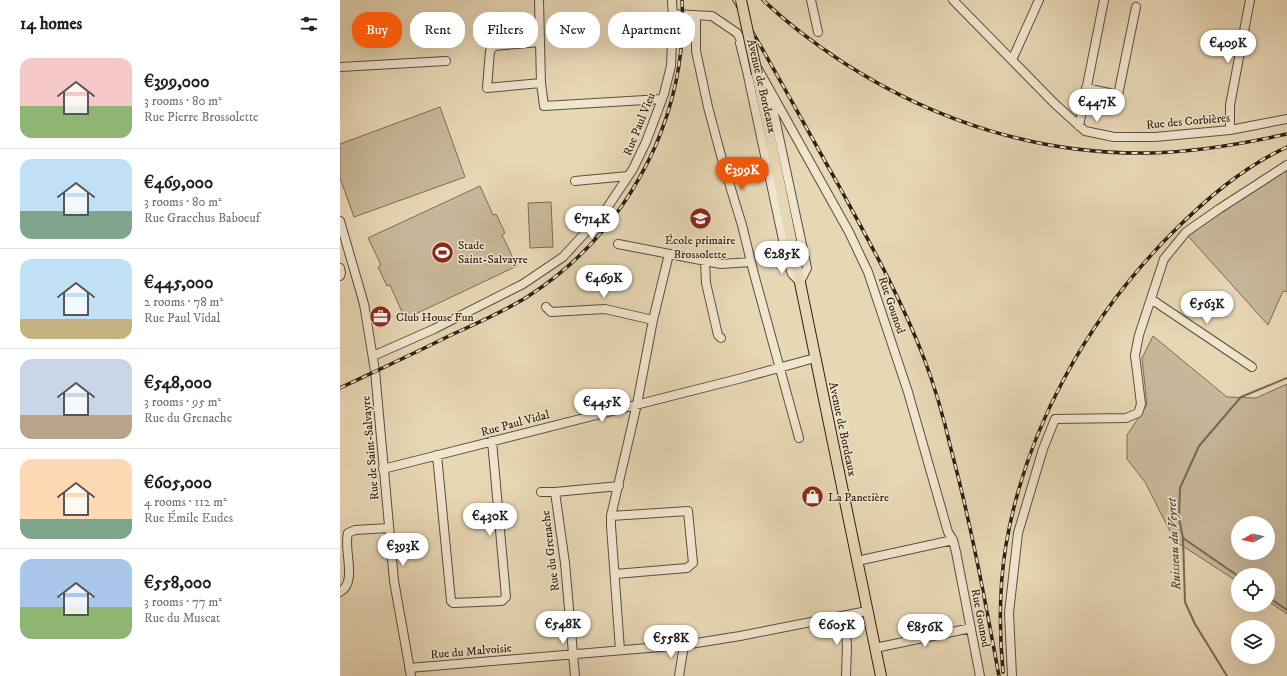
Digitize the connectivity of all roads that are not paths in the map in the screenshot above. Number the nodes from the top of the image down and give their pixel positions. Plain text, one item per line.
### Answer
1 (539, 0) edge
2 (672, 0) edge
3 (741, 0) edge
4 (810, 0) edge
5 (1039, 0) edge
6 (1104, 0) edge
7 (1250, 0) edge
8 (957, 2) edge
9 (1136, 8) dead end
10 (673, 12) edge
11 (696, 15) joint
12 (818, 32) dead end
13 (737, 33) junction
14 (540, 42) junction
15 (672, 48) edge
16 (446, 60) dead end
17 (1012, 60) junction
18 (340, 67) edge
19 (541, 83) junction
20 (768, 86) junction
21 (1086, 88) junction
22 (662, 99) junction
23 (1287, 119) edge
24 (1079, 126) junction
25 (1230, 130) junction
26 (1287, 165) edge
27 (628, 176) junction
28 (575, 181) dead end
29 (340, 221) edge
30 (618, 244) dead end
31 (669, 254) junction
32 (705, 261) junction
33 (751, 262) junction
34 (340, 268) edge
35 (340, 276) edge
36 (800, 282) junction
37 (1151, 299) junction
38 (546, 307) dead end
39 (653, 320) junction
40 (721, 338) dead end
41 (373, 356) junction
42 (815, 358) junction
43 (1252, 367) dead end
44 (780, 368) junction
45 (637, 404) junction
46 (799, 438) dead end
47 (492, 441) junction
48 (437, 455) junction
49 (383, 469) junction
50 (619, 486) junction
51 (541, 492) dead end
52 (555, 492) junction
53 (611, 516) junction
54 (389, 528) junction
55 (953, 540) junction
56 (857, 561) junction
57 (615, 574) junction
58 (340, 592) edge
59 (868, 611) junction
60 (844, 616) junction
61 (971, 628) junction
62 (684, 645) junction
63 (875, 648) junction
64 (620, 650) junction
65 (573, 654) junction
66 (410, 672) edge
67 (575, 676) edge
68 (678, 676) edge
69 (846, 676) edge
70 (881, 676) edge
71 (980, 676) edge
72 (1012, 676) edge

1 - 14 street
2 - 10 street, Rue Paul Vieu
3 - 36 main road, Avenue de Bordeaux, bridge
4 - 12 street
5 - 17 street
6 - 21 street
7 - 25 street
8 - 17 street, Rue des Corbières
9 - 21 street
11 - 13 street, Rue Gounod
11 - 33 street
13 - 20 street, Rue Gounod
13 - 36 street, Avenue de Bordeaux
14 - 19 street
14 - 19 street
15 - 22 street, Rue Paul Vieu
16 - 18 street
17 - 24 street, Rue des Corbières
19 - 22 street
20 - 36 street, Avenue de Bordeaux
20 - 55 street, Rue Gounod
21 - 24 street
22 - 27 street, Rue Paul Vieu
23 - 25 street, Rue des Corbières
24 - 25 street, Rue des Corbières
26 - 37 street
27 - 28 street
27 - 41 street, Rue Paul Vieu
29 - 41 street, Rue de Saint-Salvayre
30 - 31 street
31 - 32 street
31 - 39 street
32 - 33 street
32 - 40 street
33 - 44 street
34 - 35 street
36 - 42 main road, Avenue de Bordeaux
37 - 43 street
37 - 72 street
38 - 39 street
39 - 45 street
41 - 49 street, Rue de Saint-Salvayre
42 - 44 street, Rue Paul Vidal
42 - 56 main road, Avenue de Bordeaux
44 - 45 street, Rue Paul Vidal
44 - 46 street
45 - 47 street, Rue Paul Vidal
45 - 50 street
47 - 48 street, Rue Paul Vidal
47 - 48 street
48 - 49 street, Rue Paul Vidal
49 - 54 street, Rue de Saint-Salvayre
50 - 52 street, Rue du Grenache
50 - 53 street
51 - 52 street, Rue du Grenache
52 - 65 street, Rue du Grenache
53 - 57 street
53 - 57 street
54 - 58 street
54 - 66 street, Rue de Saint-Salvayre
55 - 56 street
55 - 61 street, Rue Gounod
56 - 59 main road, Avenue de Bordeaux
57 - 64 street
59 - 60 street, Rue du Malvoisie
59 - 63 main road, Avenue de Bordeaux
60 - 62 street, Rue du Malvoisie
60 - 69 street
61 - 63 street
61 - 71 street, Rue Gounod
62 - 64 street, Rue du Malvoisie
62 - 68 street
63 - 70 main road, Avenue de Bordeaux
64 - 65 street, Rue du Malvoisie
65 - 66 street, Rue du Malvoisie
65 - 67 street, Rue du Grenache

